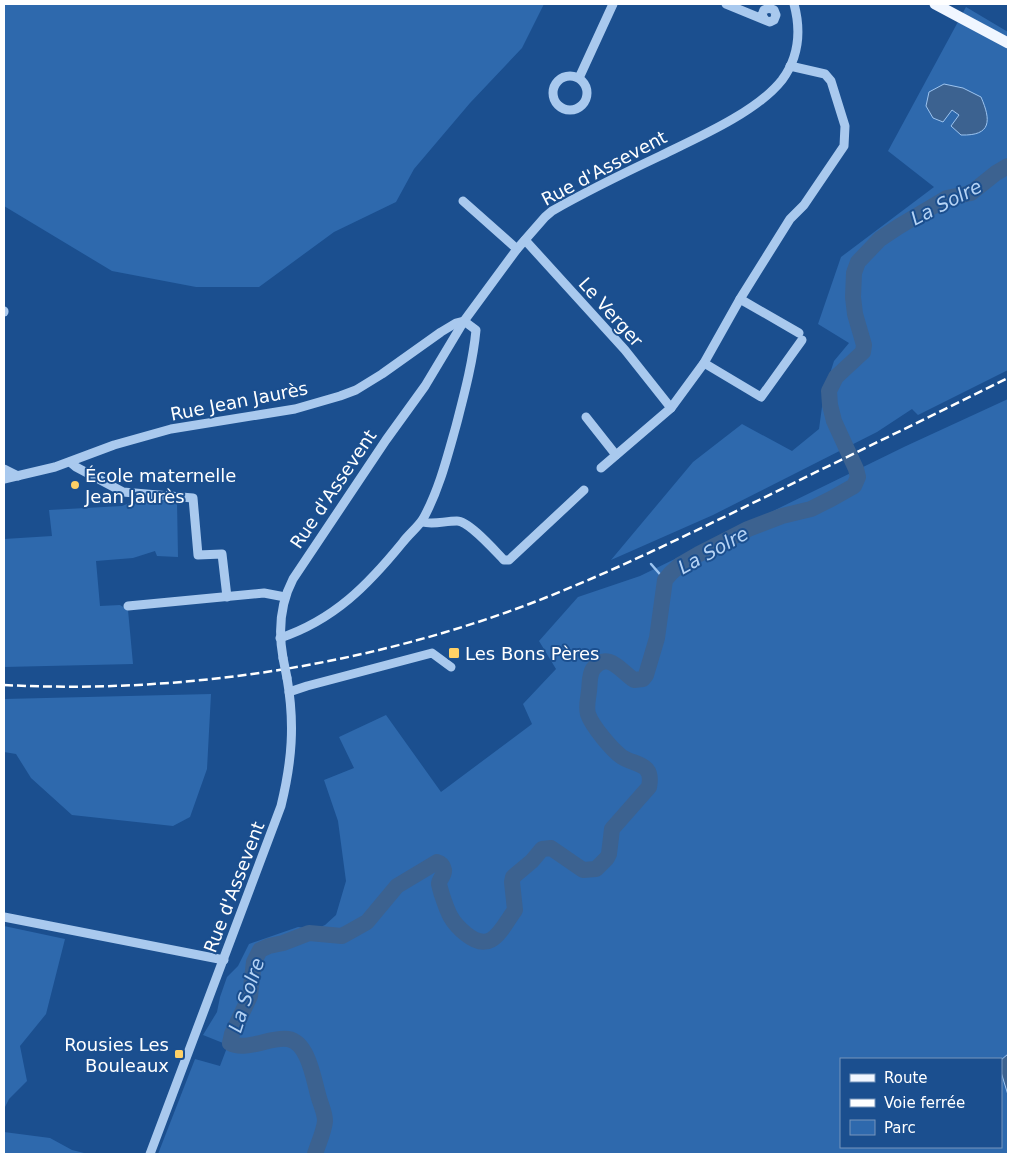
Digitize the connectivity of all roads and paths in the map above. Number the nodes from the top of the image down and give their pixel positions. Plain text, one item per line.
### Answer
1 (613, 4) edge
2 (726, 4) edge
3 (794, 4) edge
4 (935, 4) edge
5 (765, 20) dead end
6 (1008, 43) edge
7 (790, 66) junction
8 (579, 78) dead end
9 (463, 201) dead end
10 (525, 240) junction
11 (517, 249) junction
12 (740, 300) junction
13 (464, 321) junction
14 (704, 363) junction
15 (671, 408) junction
16 (586, 417) dead end
17 (616, 455) junction
18 (70, 462) junction
19 (601, 468) dead end
20 (4, 469) edge
21 (18, 476) junction
22 (4, 478) edge
23 (584, 490) dead end
24 (422, 522) junction
25 (227, 597) junction
26 (284, 597) junction
27 (128, 606) dead end
28 (280, 638) junction
29 (451, 668) dead end
30 (289, 692) junction
31 (4, 917) edge
32 (224, 960) junction
33 (150, 1154) edge

1 - 8 street
2 - 5 street
3 - 7 street, Rue d'Assevent
4 - 6 main road
7 - 10 street, Rue d'Assevent
7 - 12 street
9 - 11 street
10 - 11 street, Rue d'Assevent
10 - 15 street, Le Verger
11 - 13 street, Rue d'Assevent
12 - 14 street
12 - 14 street
13 - 18 street, Rue Jean Jaurès
13 - 24 street
13 - 26 street, Rue d'Assevent
14 - 15 street
15 - 17 street
16 - 17 street
17 - 19 street
18 - 21 street, Rue Jean Jaurès
18 - 25 street
20 - 21 street
21 - 22 street, Rue Jean Jaurès
23 - 24 street
24 - 28 street
25 - 26 street
25 - 27 street
26 - 28 street, Rue d'Assevent
28 - 30 street, Rue d'Assevent, bridge
29 - 30 street
30 - 32 street, Rue d'Assevent
31 - 32 street
32 - 33 street, Rue d'Assevent

